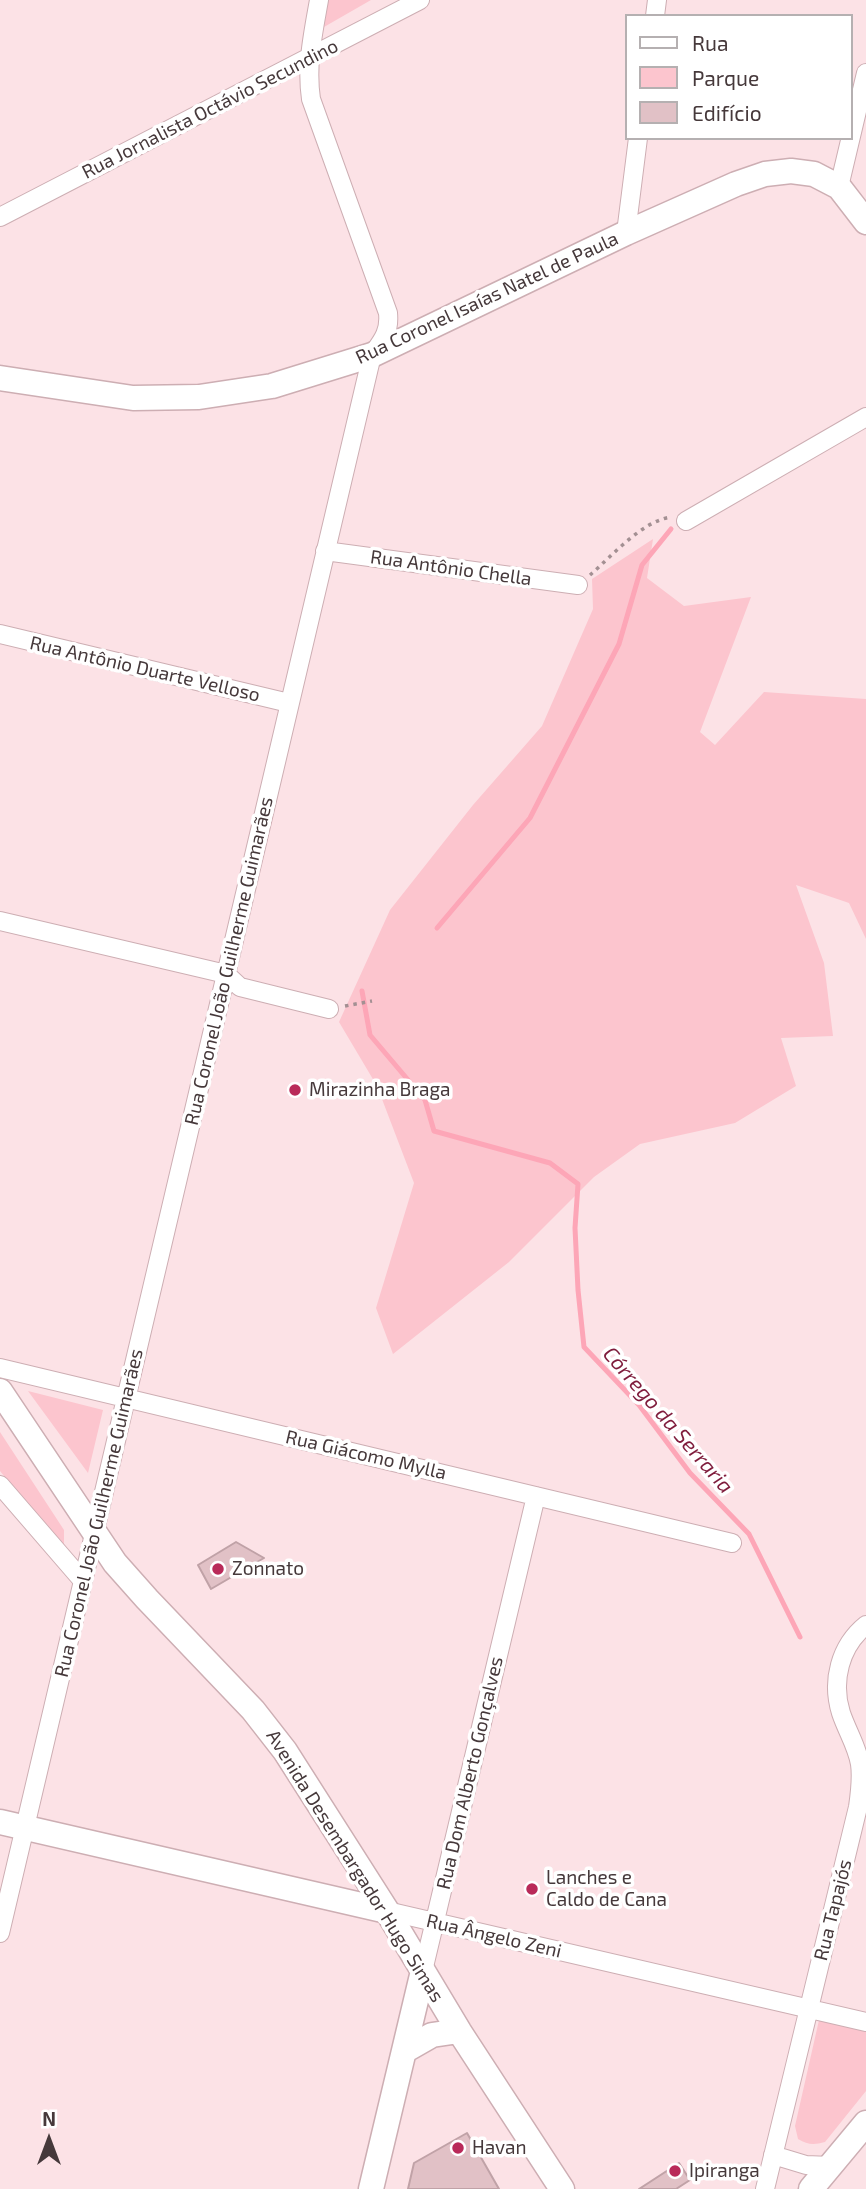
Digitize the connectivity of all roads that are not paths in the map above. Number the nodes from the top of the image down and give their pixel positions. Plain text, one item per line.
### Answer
1 (319, 0) edge
2 (420, 0) edge
3 (309, 59) junction
4 (866, 73) edge
5 (852, 132) edge
6 (638, 140) edge
7 (850, 140) edge
8 (839, 187) junction
9 (0, 217) edge
10 (866, 222) edge
11 (626, 233) junction
12 (372, 355) junction
13 (0, 379) edge
14 (866, 417) edge
15 (686, 520) road end
16 (325, 551) junction
17 (578, 585) road end
18 (0, 634) edge
19 (289, 703) junction
20 (0, 921) edge
21 (226, 974) junction
22 (329, 1009) road end
23 (0, 1368) edge
24 (0, 1391) edge
25 (126, 1398) junction
26 (0, 1485) edge
27 (536, 1496) junction
28 (94, 1534) junction
29 (732, 1543) dead end
30 (83, 1581) junction
31 (866, 1625) edge
32 (0, 1822) edge
33 (25, 1827) junction
34 (387, 1911) junction
35 (434, 1922) junction
36 (0, 1933) edge
37 (423, 1971) junction
38 (809, 2009) junction
39 (866, 2022) edge
40 (459, 2031) junction
41 (404, 2051) junction
42 (866, 2123) edge
43 (773, 2155) junction
44 (831, 2166) junction
45 (371, 2189) edge
46 (562, 2189) edge
47 (765, 2189) edge
48 (811, 2189) edge

1 - 3 street, Rua Coronel João Guilherme Guimarães
2 - 3 street, Rua Jornalista Octávio Secundino
3 - 9 street, Rua Jornalista Octávio Secundino
3 - 12 street, Rua Coronel João Guilherme Guimarães
4 - 5 street
6 - 11 street
7 - 8 street
8 - 10 main road
8 - 11 main road, Rua Coronel Isaías Natel de Paula
11 - 12 main road, Rua Coronel Isaías Natel de Paula
12 - 13 main road, Rua Coronel Isaías Natel de Paula
12 - 16 street, Rua Coronel João Guilherme Guimarães
14 - 15 street
16 - 17 street, Rua Antônio Chella
16 - 19 street, Rua Coronel João Guilherme Guimarães
18 - 19 street, Rua Antônio Duarte Velloso
19 - 21 street, Rua Coronel João Guilherme Guimarães
20 - 21 street
21 - 22 street
21 - 25 street, Rua Coronel João Guilherme Guimarães
23 - 25 street, Rua Giácomo Mylla
24 - 28 main road, Avenida Desembargador Hugo Simas
25 - 27 street, Rua Giácomo Mylla
25 - 28 street, Rua Coronel João Guilherme Guimarães
26 - 30 street
27 - 29 street, Rua Giácomo Mylla
27 - 35 street, Rua Dom Alberto Gonçalves
28 - 30 street, Rua Coronel João Guilherme Guimarães
28 - 34 main road, Avenida Desembargador Hugo Simas
30 - 33 street, Rua Coronel João Guilherme Guimarães
31 - 38 street, Rua Tapajós
32 - 33 main road, Rua Ângelo Zeni
33 - 34 main road, Rua Ângelo Zeni
33 - 36 street, Rua Coronel João Guilherme Guimarães
34 - 35 street, Rua Ângelo Zeni
34 - 37 main road, Avenida Desembargador Hugo Simas
35 - 37 street, Rua Dom Alberto Gonçalves
35 - 38 street, Rua Ângelo Zeni
37 - 40 main road, Avenida Desembargador Hugo Simas
37 - 41 main road, Rua Dom Alberto Gonçalves
38 - 39 street, Rua Ângelo Zeni
38 - 43 street, Rua Tapajós
40 - 41 main road
40 - 46 main road, Avenida Desembargador Hugo Simas
41 - 45 main road, Rua Dom Alberto Gonçalves
42 - 44 main road
43 - 44 street
43 - 47 street, Rua Tapajós
44 - 48 main road

